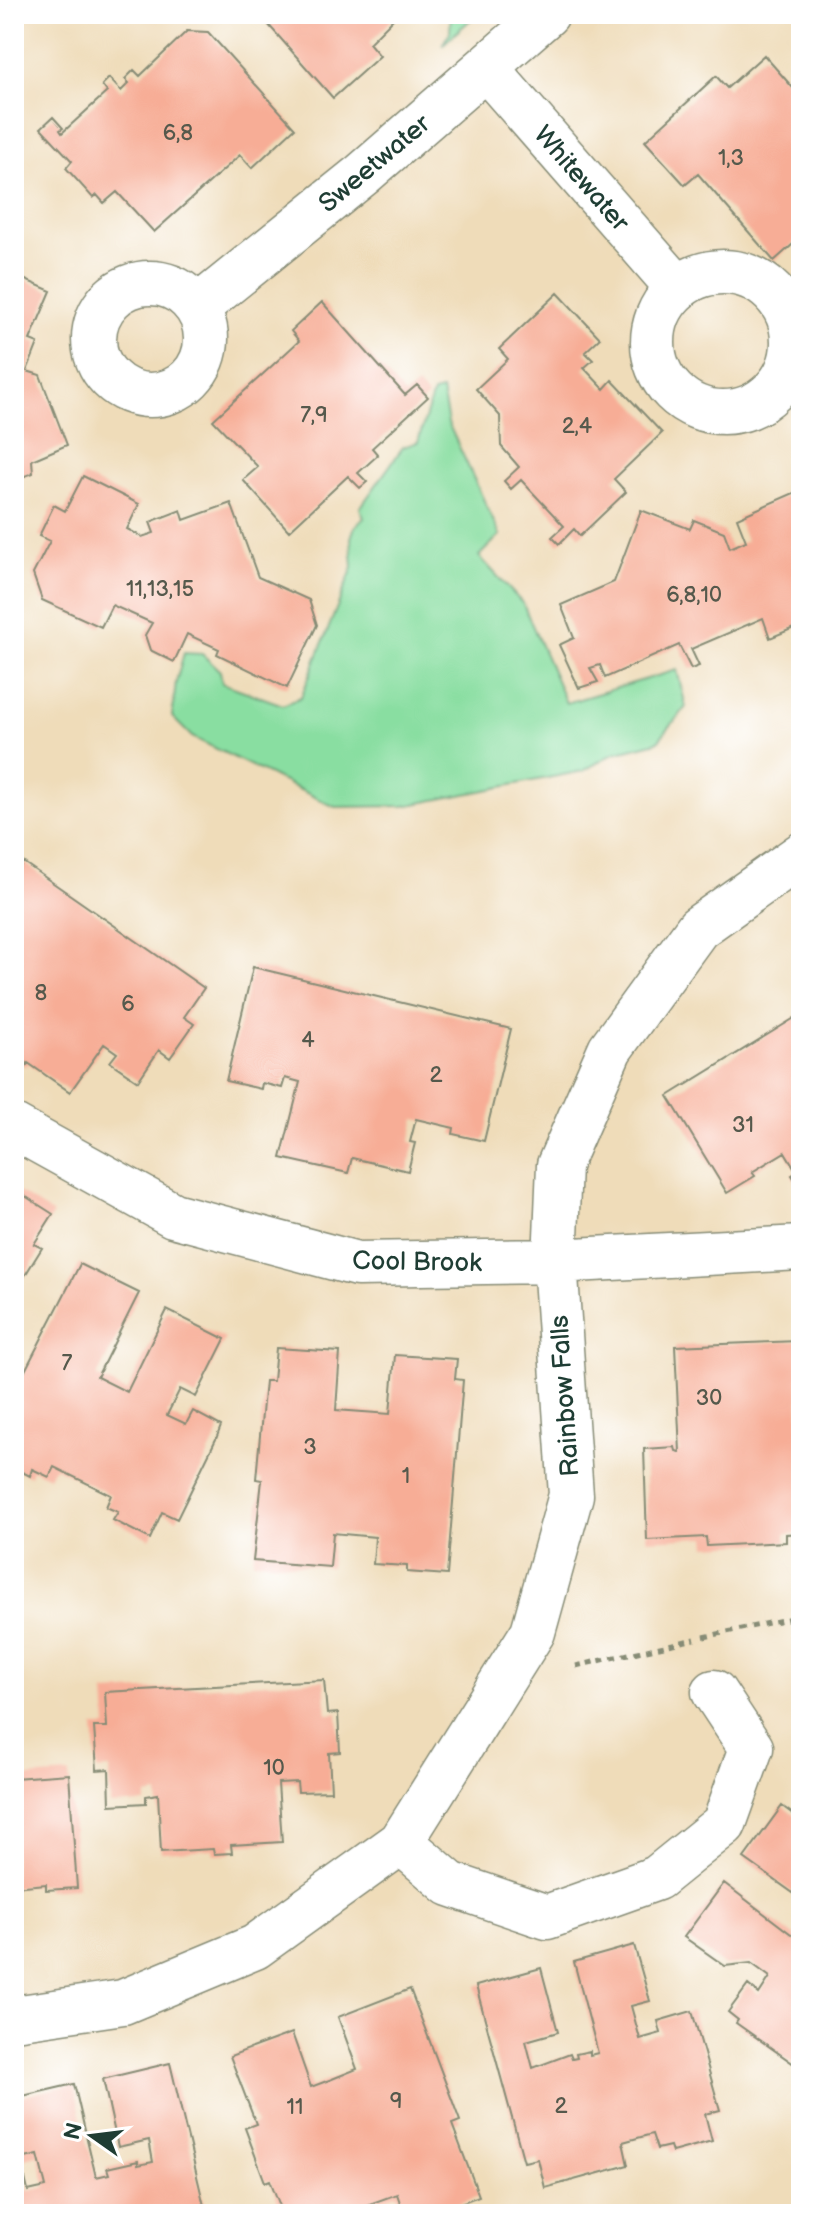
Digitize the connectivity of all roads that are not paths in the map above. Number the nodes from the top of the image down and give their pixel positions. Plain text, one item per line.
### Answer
1 (547, 14) edge
2 (486, 68) junction
3 (678, 288) dead end
4 (197, 308) dead end
5 (801, 855) edge
6 (14, 1127) edge
7 (801, 1248) edge
8 (555, 1261) junction
9 (714, 1692) dead end
10 (401, 1842) junction
11 (14, 2018) edge

1 - 2 street, Sweetwater
2 - 3 street, Whitewater
2 - 4 street, Sweetwater
5 - 8 street, Rainbow Falls
6 - 8 street, Cool Brook
7 - 8 street, Cool Brook
8 - 10 street, Rainbow Falls
9 - 10 street
10 - 11 street, Rainbow Falls

